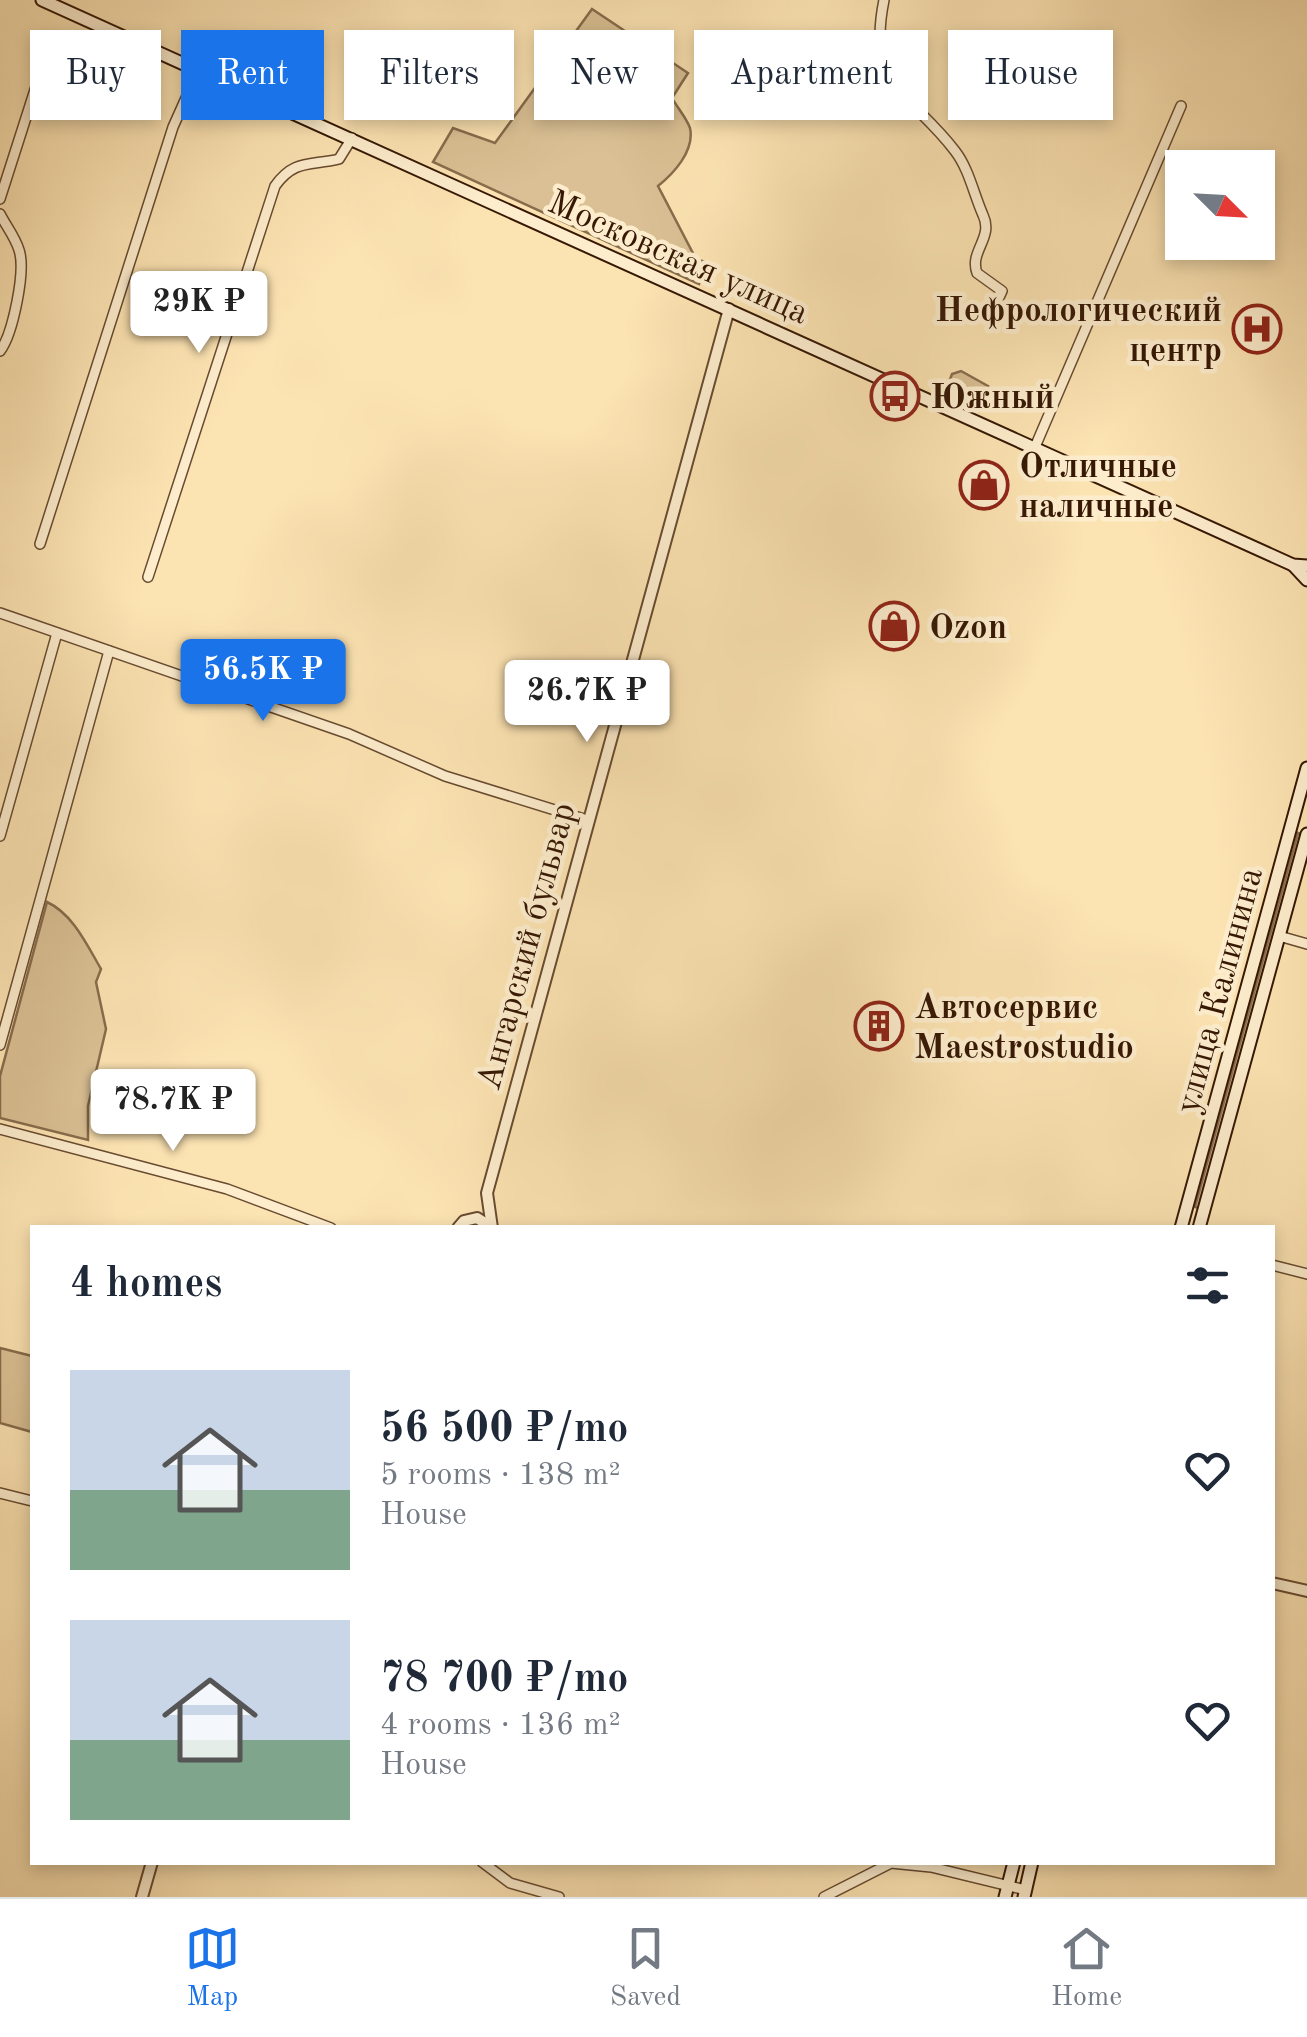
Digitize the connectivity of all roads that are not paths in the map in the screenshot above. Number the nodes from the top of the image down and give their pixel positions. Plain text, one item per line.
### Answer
1 (42, 0) edge
2 (884, 0) edge
3 (181, 61) edge
4 (30, 105) edge
5 (1181, 106) dead end
6 (181, 110) edge
7 (312, 120) edge
8 (352, 138) junction
9 (0, 199) edge
10 (0, 214) edge
11 (729, 309) junction
12 (991, 315) dead end
13 (0, 351) edge
14 (1035, 447) junction
15 (40, 544) dead end
16 (1293, 565) junction
17 (1307, 566) edge
18 (148, 578) dead end
19 (1307, 580) edge
20 (0, 613) edge
21 (57, 633) junction
22 (109, 651) junction
23 (1307, 768) edge
24 (1294, 818) junction
25 (587, 820) junction
26 (1307, 822) edge
27 (1307, 834) edge
28 (0, 836) edge
29 (1279, 936) junction
30 (1307, 944) edge
31 (0, 1045) edge
32 (0, 1129) edge
33 (487, 1193) junction
34 (1187, 1206) junction
35 (1203, 1211) junction
36 (461, 1224) edge
37 (323, 1225) edge
38 (488, 1225) edge
39 (492, 1225) edge
40 (1182, 1225) edge
41 (1200, 1225) edge
42 (1275, 1266) edge
43 (1307, 1274) edge
44 (0, 1493) edge
45 (30, 1500) edge
46 (1275, 1583) edge
47 (1307, 1591) edge
48 (151, 1865) edge
49 (486, 1865) edge
50 (887, 1865) edge
51 (911, 1865) edge
52 (1013, 1865) edge
53 (1031, 1865) edge
54 (1006, 1891) edge
55 (1025, 1893) edge
56 (142, 1897) edge
57 (559, 1897) edge
58 (824, 1897) edge

1 - 3 main road, Московская улица
2 - 12 street
4 - 9 street
5 - 14 street
6 - 15 street
7 - 8 main road, Московская улица
8 - 11 main road, Московская улица
8 - 18 street
10 - 13 street
11 - 14 main road, Московская улица
11 - 25 street, Ангарский бульвар
14 - 16 main road, Московская улица
16 - 17 main road, Московская улица
16 - 19 main road, Московская улица
20 - 21 street
21 - 22 street
21 - 28 street
22 - 25 street
22 - 31 street
23 - 24 main road, улица Калинина
24 - 26 main road
24 - 34 main road, улица Калинина
25 - 33 street, Ангарский бульвар
27 - 29 main road, улица Калинина
29 - 30 street
29 - 35 main road, улица Калинина
32 - 37 street
33 - 36 street, Ангарский бульвар
33 - 39 street, Ангарский бульвар
34 - 35 main road
34 - 40 main road, улица Калинина
35 - 41 main road, улица Калинина
36 - 38 street
42 - 43 street
44 - 45 street
46 - 47 street
48 - 56 street
49 - 57 street
50 - 58 street
51 - 54 street
52 - 54 main road
53 - 55 main road
54 - 55 street

